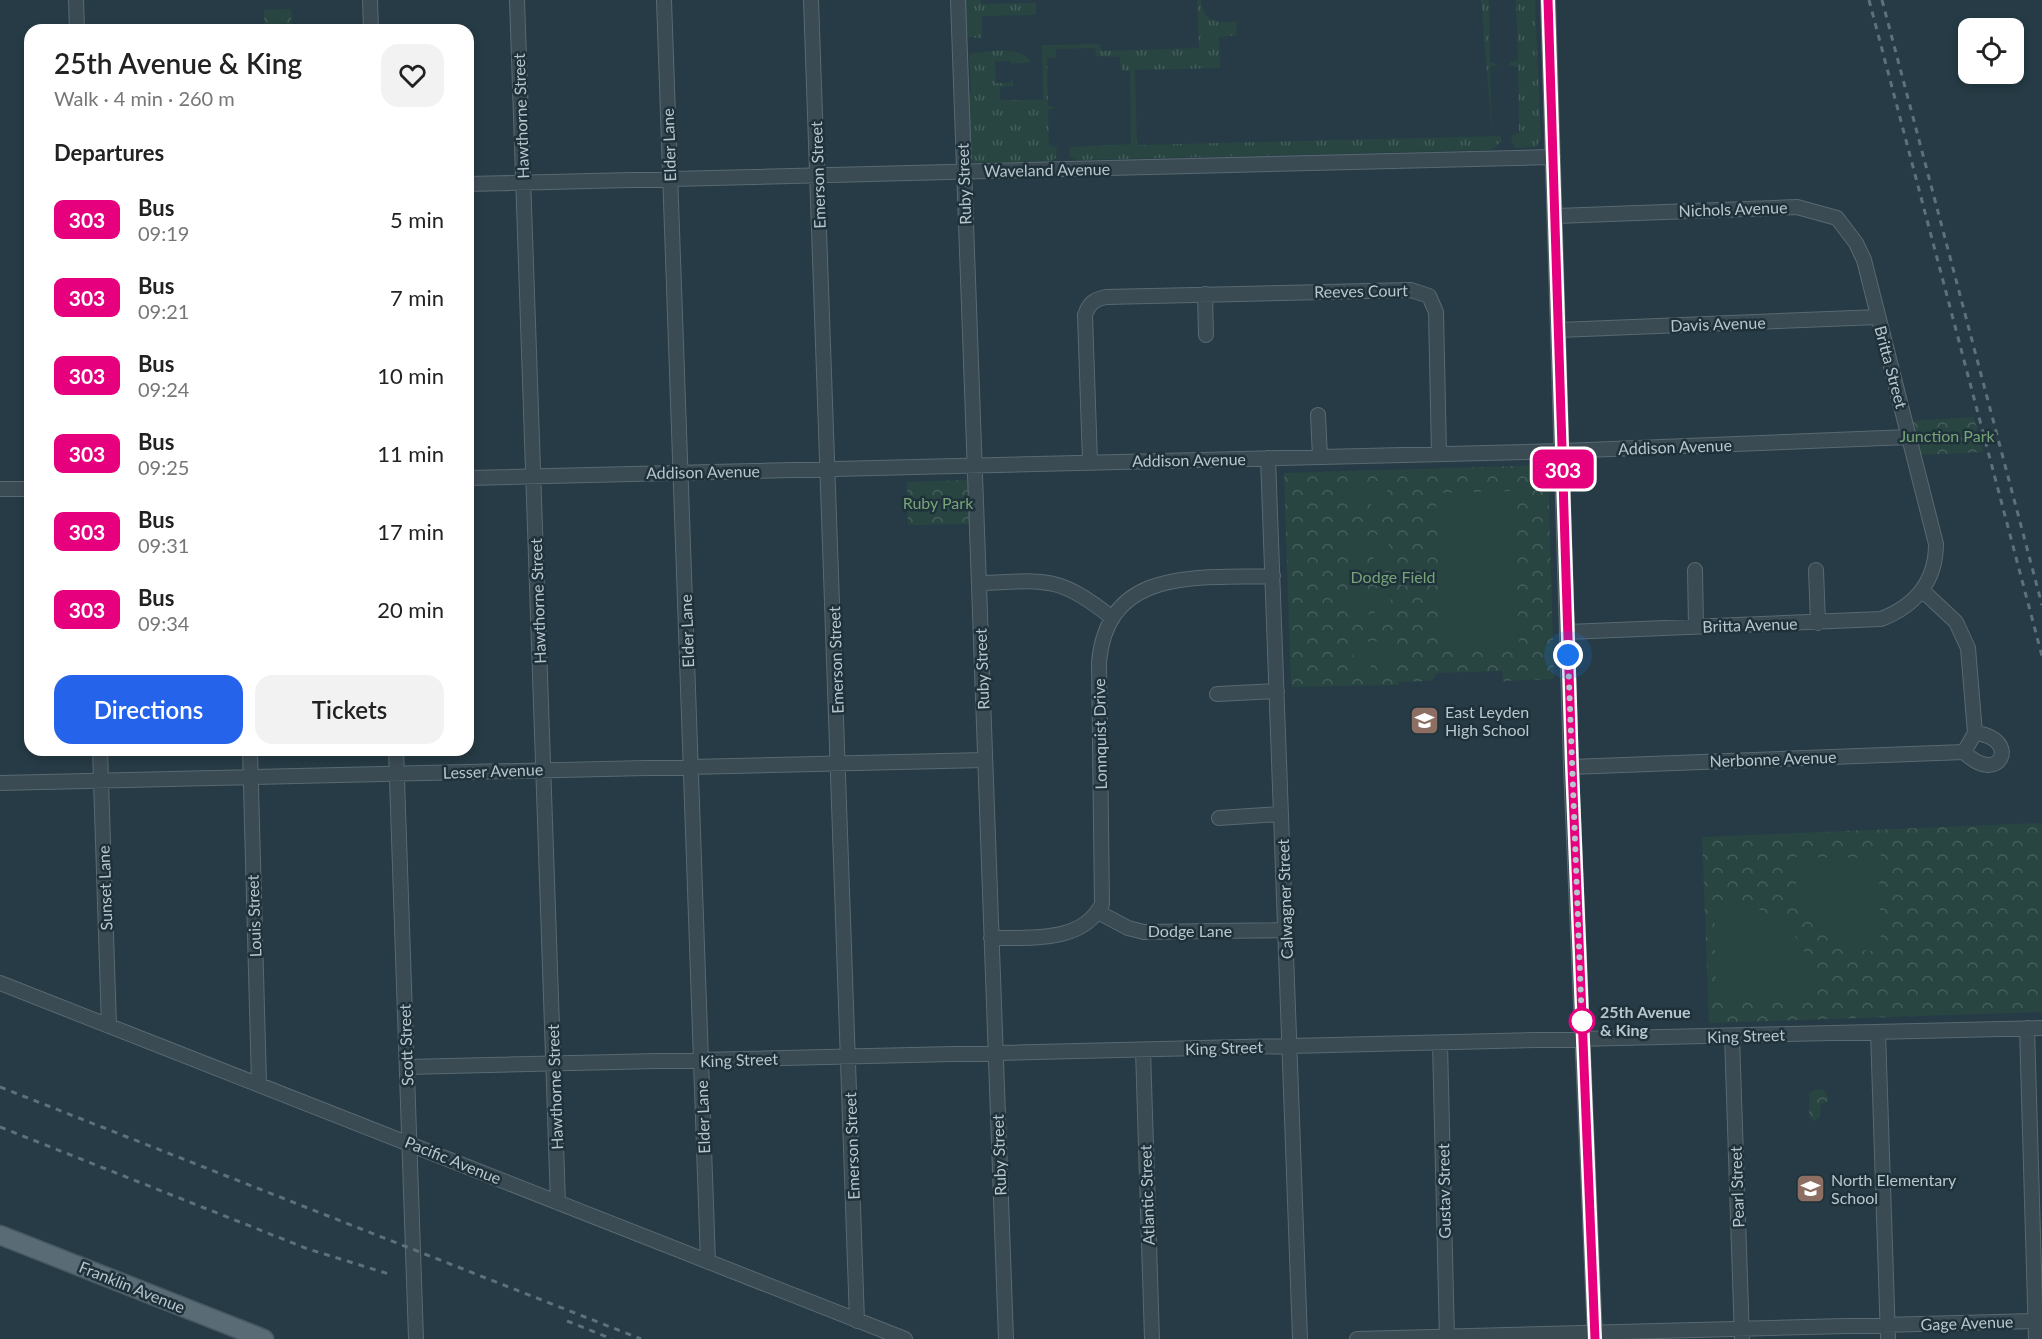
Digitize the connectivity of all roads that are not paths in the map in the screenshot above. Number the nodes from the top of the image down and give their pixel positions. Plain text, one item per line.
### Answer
1 (76, 0) edge
2 (370, 0) edge
3 (517, 0) edge
4 (664, 0) edge
5 (811, 0) edge
6 (958, 0) edge
7 (1548, 0) edge
8 (77, 24) edge
9 (371, 24) edge
10 (1553, 157) junction
11 (964, 172) junction
12 (817, 175) junction
13 (670, 178) junction
14 (523, 183) junction
15 (474, 184) edge
16 (1556, 216) junction
17 (1205, 294) junction
18 (1878, 317) junction
19 (1559, 330) junction
20 (1206, 335) dead end
21 (1318, 415) dead end
22 (1909, 437) junction
23 (1562, 451) junction
24 (1439, 454) junction
25 (1320, 457) junction
26 (1268, 458) junction
27 (1090, 462) junction
28 (975, 465) junction
29 (829, 469) junction
30 (681, 472) junction
31 (535, 476) junction
32 (474, 478) edge
33 (0, 489) edge
34 (24, 489) edge
35 (1695, 570) dead end
36 (1816, 570) dead end
37 (1273, 576) junction
38 (980, 583) junction
39 (1923, 591) junction
40 (1111, 617) junction
41 (1818, 623) junction
42 (1696, 627) junction
43 (1567, 632) junction
44 (1276, 691) junction
45 (1217, 694) dead end
46 (100, 756) edge
47 (250, 756) edge
48 (396, 756) edge
49 (985, 760) junction
50 (839, 762) junction
51 (692, 766) junction
52 (1572, 767) junction
53 (543, 770) junction
54 (397, 774) junction
55 (250, 779) junction
56 (101, 781) junction
57 (0, 783) edge
58 (1281, 814) junction
59 (1219, 818) dead end
60 (1098, 912) junction
61 (1286, 930) junction
62 (992, 938) junction
63 (0, 982) edge
64 (109, 1026) junction
65 (2027, 1028) junction
66 (2042, 1028) edge
67 (1878, 1032) junction
68 (1732, 1036) junction
69 (1583, 1039) junction
70 (1440, 1043) junction
71 (1290, 1046) junction
72 (1143, 1050) junction
73 (995, 1053) junction
74 (849, 1056) junction
75 (701, 1061) junction
76 (554, 1064) junction
77 (407, 1067) junction
78 (259, 1083) junction
79 (409, 1143) junction
80 (558, 1203) junction
81 (0, 1235) edge
82 (708, 1262) junction
83 (857, 1321) junction
84 (2036, 1321) junction
85 (1888, 1332) edge
86 (1742, 1334) edge
87 (1594, 1336) edge
88 (1447, 1338) edge
89 (264, 1339) edge
90 (416, 1339) edge
91 (905, 1339) edge
92 (1006, 1339) edge
93 (1152, 1339) edge
94 (1300, 1339) edge
95 (1358, 1339) edge
96 (2037, 1339) edge

1 - 8 street
2 - 9 street
3 - 14 street, Hawthorne Street
4 - 13 street, Elder Lane
5 - 12 street, Emerson Street
6 - 11 street, Ruby Street
7 - 10 street
10 - 11 street, Waveland Avenue
10 - 16 street
11 - 12 street, Waveland Avenue
11 - 28 street, Ruby Street
12 - 13 street, Waveland Avenue
12 - 29 street, Emerson Street
13 - 14 street, Waveland Avenue
13 - 30 street, Elder Lane
14 - 15 street, Waveland Avenue
14 - 31 street, Hawthorne Street
16 - 18 street, Nichols Avenue
16 - 19 street
17 - 20 street
17 - 24 street, Reeves Court
17 - 27 street, Reeves Court
18 - 19 street, Davis Avenue
18 - 22 street, Britta Street
19 - 23 street
21 - 25 street
22 - 23 street, Addison Avenue
22 - 39 street, Britta Street
23 - 24 street, Addison Avenue
23 - 43 street
24 - 25 street, Addison Avenue
25 - 26 street, Addison Avenue
26 - 27 street, Addison Avenue
26 - 37 street, Calwagner Street
27 - 28 street, Addison Avenue
28 - 29 street, Addison Avenue
28 - 38 street, Ruby Street
29 - 30 street, Addison Avenue
29 - 50 street, Emerson Street
30 - 31 street, Addison Avenue
30 - 51 street, Elder Lane
31 - 32 street, Addison Avenue
31 - 53 street, Hawthorne Street
33 - 34 street
35 - 42 street
36 - 41 street
37 - 40 street, Lonnquist Drive
37 - 44 street, Calwagner Street
38 - 40 street
38 - 49 street, Ruby Street
39 - 41 street, Britta Avenue
39 - 52 street, Nerbonne Avenue
40 - 60 street, Lonnquist Drive
41 - 42 street, Britta Avenue
42 - 43 street, Britta Avenue
43 - 52 street
44 - 45 street
44 - 58 street, Calwagner Street
46 - 56 street, Sunset Lane
47 - 55 street, Louis Street
48 - 54 street, Scott Street
49 - 50 street, Lesser Avenue
49 - 62 street, Ruby Street
50 - 51 street, Lesser Avenue
50 - 74 street, Emerson Street
51 - 53 street, Lesser Avenue
51 - 75 street, Elder Lane
52 - 69 street
53 - 54 street, Lesser Avenue
53 - 76 street, Hawthorne Street
54 - 55 street, Lesser Avenue
54 - 77 street, Scott Street
55 - 56 street, Lesser Avenue
55 - 78 street, Louis Street
56 - 57 street, Lesser Avenue
56 - 64 street, Sunset Lane
58 - 59 street
58 - 61 street, Calwagner Street
60 - 61 street, Dodge Lane
60 - 62 street
61 - 71 street, Calwagner Street
62 - 73 street, Ruby Street
63 - 64 street, Pacific Avenue
64 - 78 street, Pacific Avenue
65 - 66 street, King Street
65 - 67 street, King Street
65 - 84 street
67 - 68 street, King Street
67 - 85 street
68 - 69 street, King Street
68 - 86 street, Pearl Street
69 - 70 street, King Street
69 - 87 street
70 - 71 street, King Street
70 - 88 street, Gustav Street
71 - 72 street, King Street
71 - 94 street, Calwagner Street
72 - 73 street, King Street
72 - 93 street, Atlantic Street
73 - 74 street, King Street
73 - 92 street, Ruby Street
74 - 75 street, King Street
74 - 83 street, Emerson Street
75 - 76 street, King Street
75 - 82 street, Elder Lane
76 - 77 street, King Street
76 - 80 street, Hawthorne Street
77 - 79 street, Scott Street
78 - 79 street, Pacific Avenue
79 - 80 street, Pacific Avenue
79 - 90 street, Scott Street
80 - 82 street, Pacific Avenue
81 - 89 main road, Franklin Avenue
82 - 83 street, Pacific Avenue
83 - 91 street, Pacific Avenue
84 - 85 street, Gage Avenue
84 - 96 street
85 - 86 street, Gage Avenue
86 - 87 street, Gage Avenue
87 - 88 street, Gage Avenue
88 - 95 street, Gage Avenue

